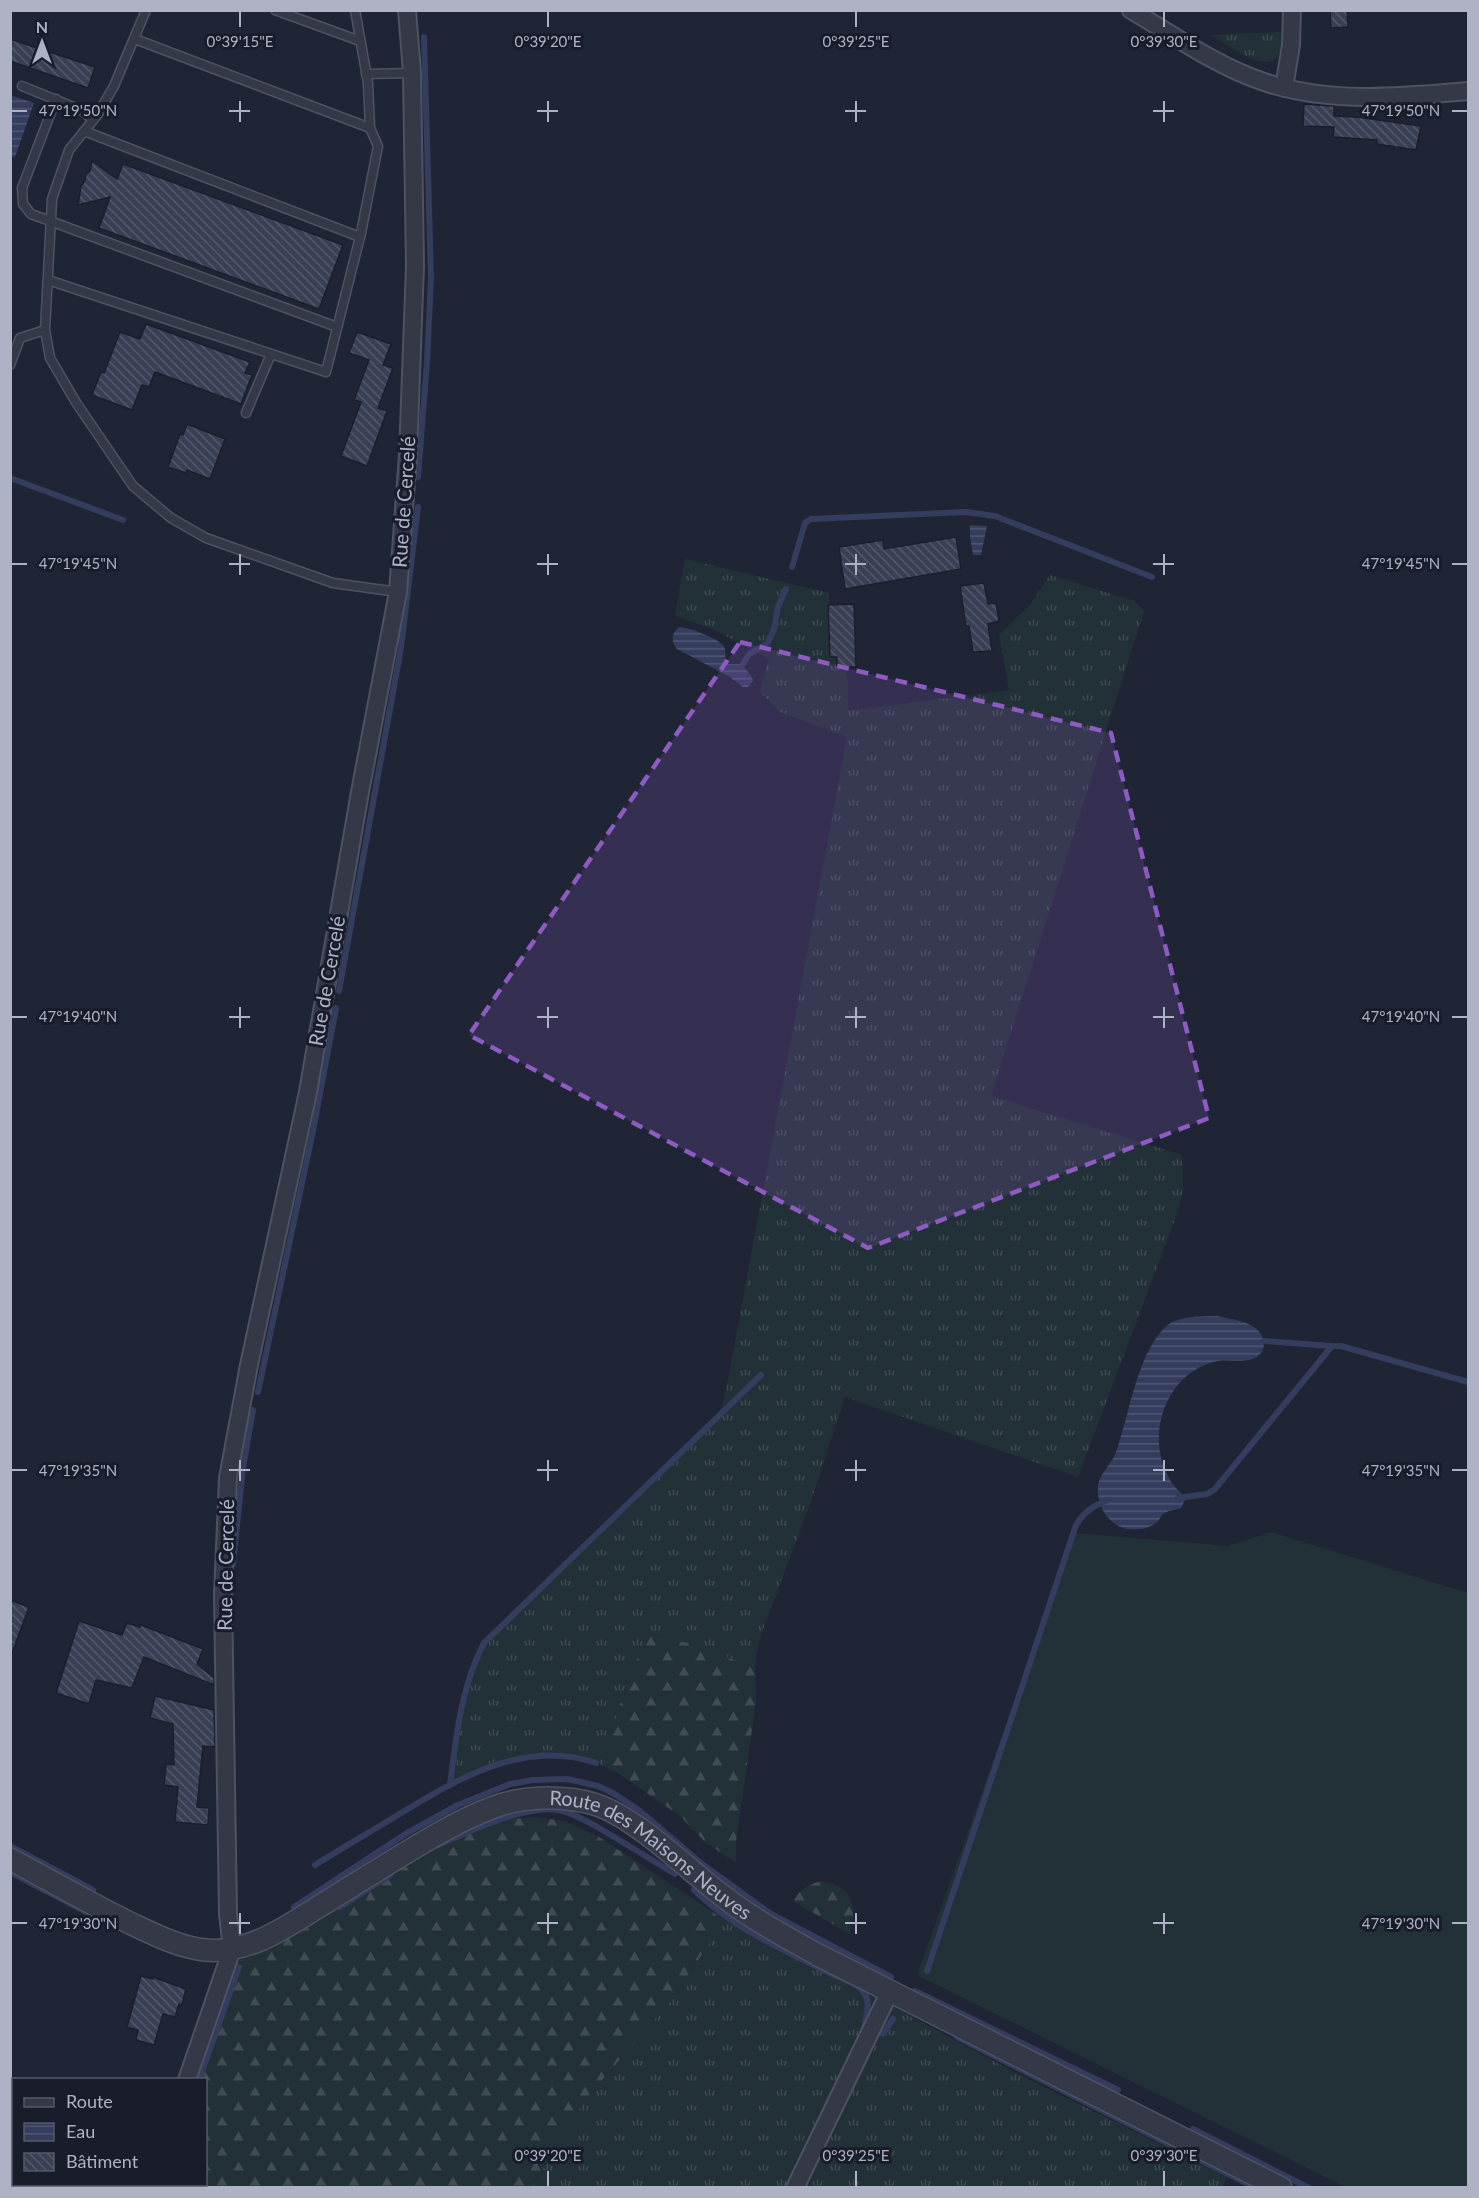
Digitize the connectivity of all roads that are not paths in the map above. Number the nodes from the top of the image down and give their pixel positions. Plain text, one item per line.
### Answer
1 (146, 10) edge
2 (275, 10) edge
3 (355, 10) edge
4 (407, 10) edge
5 (1131, 10) edge
6 (1292, 10) edge
7 (135, 39) junction
8 (360, 40) junction
9 (366, 74) junction
10 (412, 74) junction
11 (22, 86) dead end
12 (1284, 88) junction
13 (1468, 91) edge
14 (56, 99) junction
15 (93, 120) junction
16 (370, 128) junction
17 (84, 131) junction
18 (51, 222) junction
19 (360, 237) junction
20 (48, 280) junction
21 (337, 327) junction
22 (45, 330) junction
23 (271, 354) junction
24 (10, 364) edge
25 (246, 413) dead end
26 (398, 592) junction
27 (10, 1859) edge
28 (232, 1949) junction
29 (890, 1991) junction
30 (187, 2078) edge
31 (795, 2187) edge
32 (1281, 2187) edge

1 - 7 lane
2 - 8 lane
3 - 8 lane
4 - 10 street, Rue de Cercelé
5 - 12 street
6 - 12 street
7 - 15 lane
7 - 16 lane
8 - 9 lane
9 - 10 lane
9 - 16 lane
10 - 26 street, Rue de Cercelé
11 - 14 lane
12 - 13 street
14 - 15 lane
14 - 18 lane
15 - 17 lane
16 - 19 lane
17 - 18 lane
17 - 19 lane
18 - 20 lane
18 - 21 lane
19 - 21 lane
20 - 22 lane
20 - 23 lane
21 - 23 lane
22 - 24 lane
22 - 26 lane
23 - 25 lane
26 - 28 street, Rue de Cercelé
27 - 28 street, Route des Maisons Neuves
28 - 29 street, Route des Maisons Neuves
28 - 30 street
29 - 31 street
29 - 32 street, Route des Maisons Neuves

